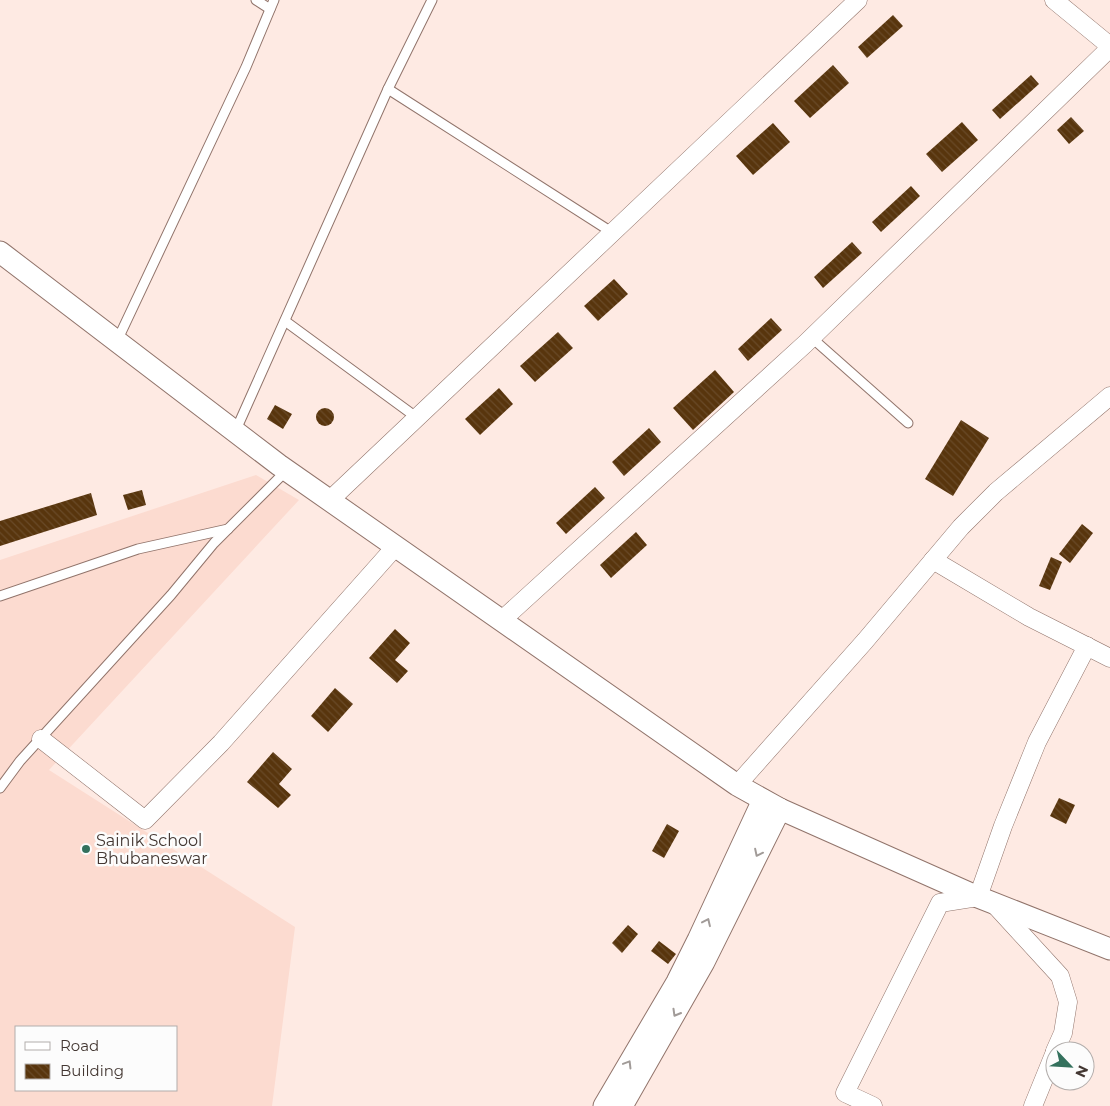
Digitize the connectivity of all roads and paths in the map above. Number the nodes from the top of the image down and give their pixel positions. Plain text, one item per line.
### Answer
1 (256, 0) edge
2 (432, 0) edge
3 (858, 0) edge
4 (1055, 0) edge
5 (272, 4) edge
6 (1110, 47) edge
7 (388, 89) junction
8 (614, 233) junction
9 (0, 252) edge
10 (285, 321) junction
11 (812, 338) junction
12 (117, 342) junction
13 (1110, 396) edge
14 (416, 417) junction
15 (908, 423) dead end
16 (236, 432) junction
17 (287, 470) junction
18 (330, 500) junction
19 (228, 529) junction
20 (396, 546) junction
21 (933, 560) junction
22 (0, 596) edge
23 (502, 620) junction
24 (1087, 646) junction
25 (1110, 658) edge
26 (41, 739) junction
27 (15, 768) junction
28 (0, 778) edge
29 (737, 785) junction
30 (0, 788) edge
31 (772, 804) junction
32 (986, 900) junction
33 (1110, 950) edge
34 (1059, 1041) edge
35 (1045, 1076) edge
36 (842, 1099) edge
37 (604, 1106) edge
38 (622, 1106) edge
39 (873, 1106) edge
40 (1033, 1106) edge

1 - 5 lane
2 - 7 lane
3 - 8 street
4 - 6 street
5 - 12 lane
6 - 11 street
7 - 8 lane
7 - 10 lane
8 - 14 street
9 - 12 street
10 - 14 lane
10 - 16 lane
11 - 15 lane
11 - 23 street
12 - 16 street
13 - 21 street
14 - 18 street
16 - 17 street
17 - 18 street
17 - 19 lane
18 - 20 street
19 - 22 lane
19 - 26 lane
20 - 23 street
20 - 26 street
21 - 24 street
21 - 29 street
23 - 29 street
24 - 25 street
24 - 32 street
26 - 27 lane
27 - 28 lane
27 - 30 lane
29 - 31 street
31 - 32 street
37 -> 31 street
31 -> 38 street
32 - 33 street
32 - 34 street
32 - 36 street
35 - 40 street
36 - 39 street

